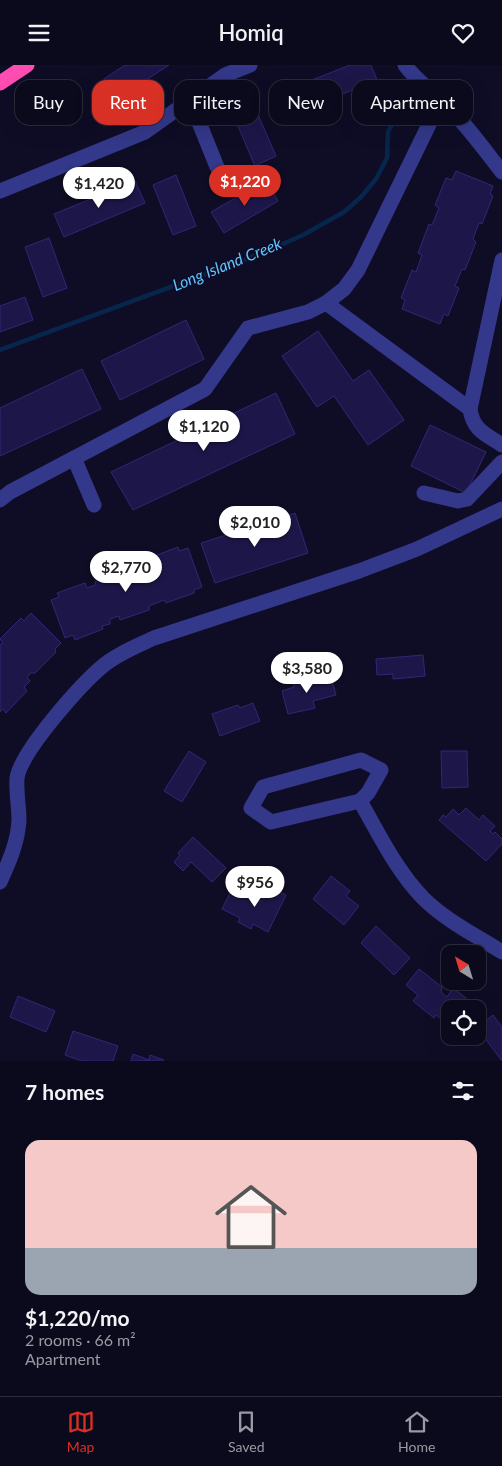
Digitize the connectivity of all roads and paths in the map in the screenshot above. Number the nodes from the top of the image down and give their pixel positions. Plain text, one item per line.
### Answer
1 (27, 65) edge
2 (250, 65) edge
3 (405, 65) edge
4 (218, 80) edge
5 (416, 80) edge
6 (0, 83) edge
7 (174, 111) edge
8 (200, 125) edge
9 (429, 125) edge
10 (465, 125) edge
11 (217, 167) dead end
12 (502, 172) edge
13 (0, 191) edge
14 (502, 260) edge
15 (326, 303) junction
16 (470, 409) junction
17 (502, 445) edge
18 (74, 458) junction
19 (502, 462) edge
20 (424, 493) dead end
21 (0, 500) edge
22 (94, 505) dead end
23 (502, 509) edge
24 (360, 801) junction
25 (0, 882) edge
26 (502, 952) edge

1 - 6 highway
2 - 4 street
3 - 5 street
7 - 13 street
8 - 11 street
9 - 15 street
10 - 12 street
14 - 16 street
15 - 16 street
15 - 18 street
16 - 17 street
18 - 21 street
18 - 22 street
19 - 20 street
23 - 25 street
24 - 24 street
24 - 26 street

